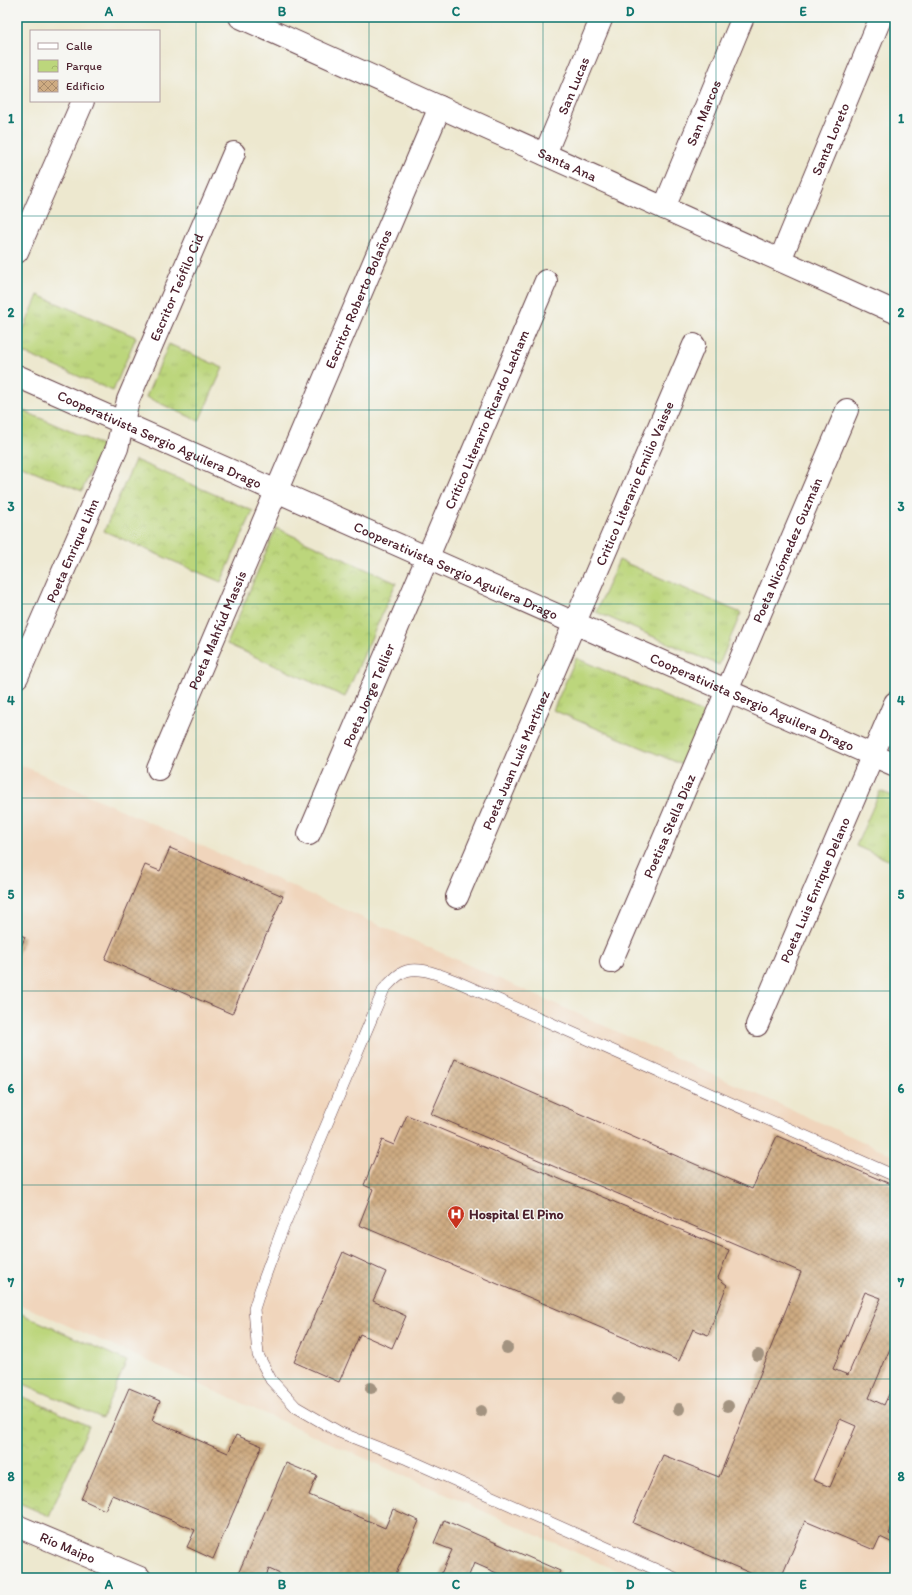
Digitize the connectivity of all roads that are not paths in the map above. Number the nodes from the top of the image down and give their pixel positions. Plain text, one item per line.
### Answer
1 (240, 17) edge
2 (602, 17) edge
3 (743, 17) edge
4 (881, 17) edge
5 (83, 102) edge
6 (440, 107) junction
7 (234, 153) dead end
8 (545, 154) junction
9 (664, 208) junction
10 (17, 252) edge
11 (780, 260) junction
12 (546, 281) dead end
13 (895, 312) edge
14 (694, 345) dead end
15 (17, 376) edge
16 (847, 410) dead end
17 (123, 422) junction
18 (276, 491) junction
19 (428, 558) junction
20 (575, 623) junction
21 (17, 677) edge
22 (728, 691) junction
23 (895, 703) edge
24 (873, 755) junction
25 (895, 765) edge
26 (158, 769) dead end
27 (309, 834) dead end
28 (457, 897) dead end
29 (611, 962) dead end
30 (757, 1024) dead end
31 (895, 1176) edge
32 (18, 1530) edge
33 (140, 1578) edge
34 (675, 1578) edge

1 - 6 street, Santa Ana
2 - 8 street, San Lucas
3 - 9 street, San Marcos
4 - 11 street, Santa Loreto
5 - 10 street
6 - 8 street, Santa Ana
6 - 18 street, Escritor Roberto Bolaños
7 - 17 street, Escritor Teófilo Cid
8 - 9 street, Santa Ana
9 - 11 street, Santa Ana
11 - 13 street, Santa Ana
12 - 19 street, Crítico Literario Ricardo Lacham
14 - 20 street, Critico Literario Emilio Vaisse
15 - 17 street, Cooperativista Sergio Aguilera Drago
16 - 22 street, Poeta Nicómedez Guzmán
17 - 18 street, Cooperativista Sergio Aguilera Drago
17 - 21 street, Poeta Enrique Lihn
18 - 19 street, Cooperativista Sergio Aguilera Drago
18 - 26 street, Poeta Mahfúd Massís
19 - 20 street, Cooperativista Sergio Aguilera Drago
19 - 27 street, Poeta Jorge Tellier
20 - 22 street, Cooperativista Sergio Aguilera Drago
20 - 28 street, Poeta Juan Luis Martínez
22 - 24 street, Cooperativista Sergio Aguilera Drago
22 - 29 street, Poetisa Stella Díaz
23 - 24 street, Poeta Luis Enrique Delano
24 - 25 street, Cooperativista Sergio Aguilera Drago
24 - 30 street, Poeta Luis Enrique Delano
31 - 34 lane
32 - 33 street, Río Maipo

